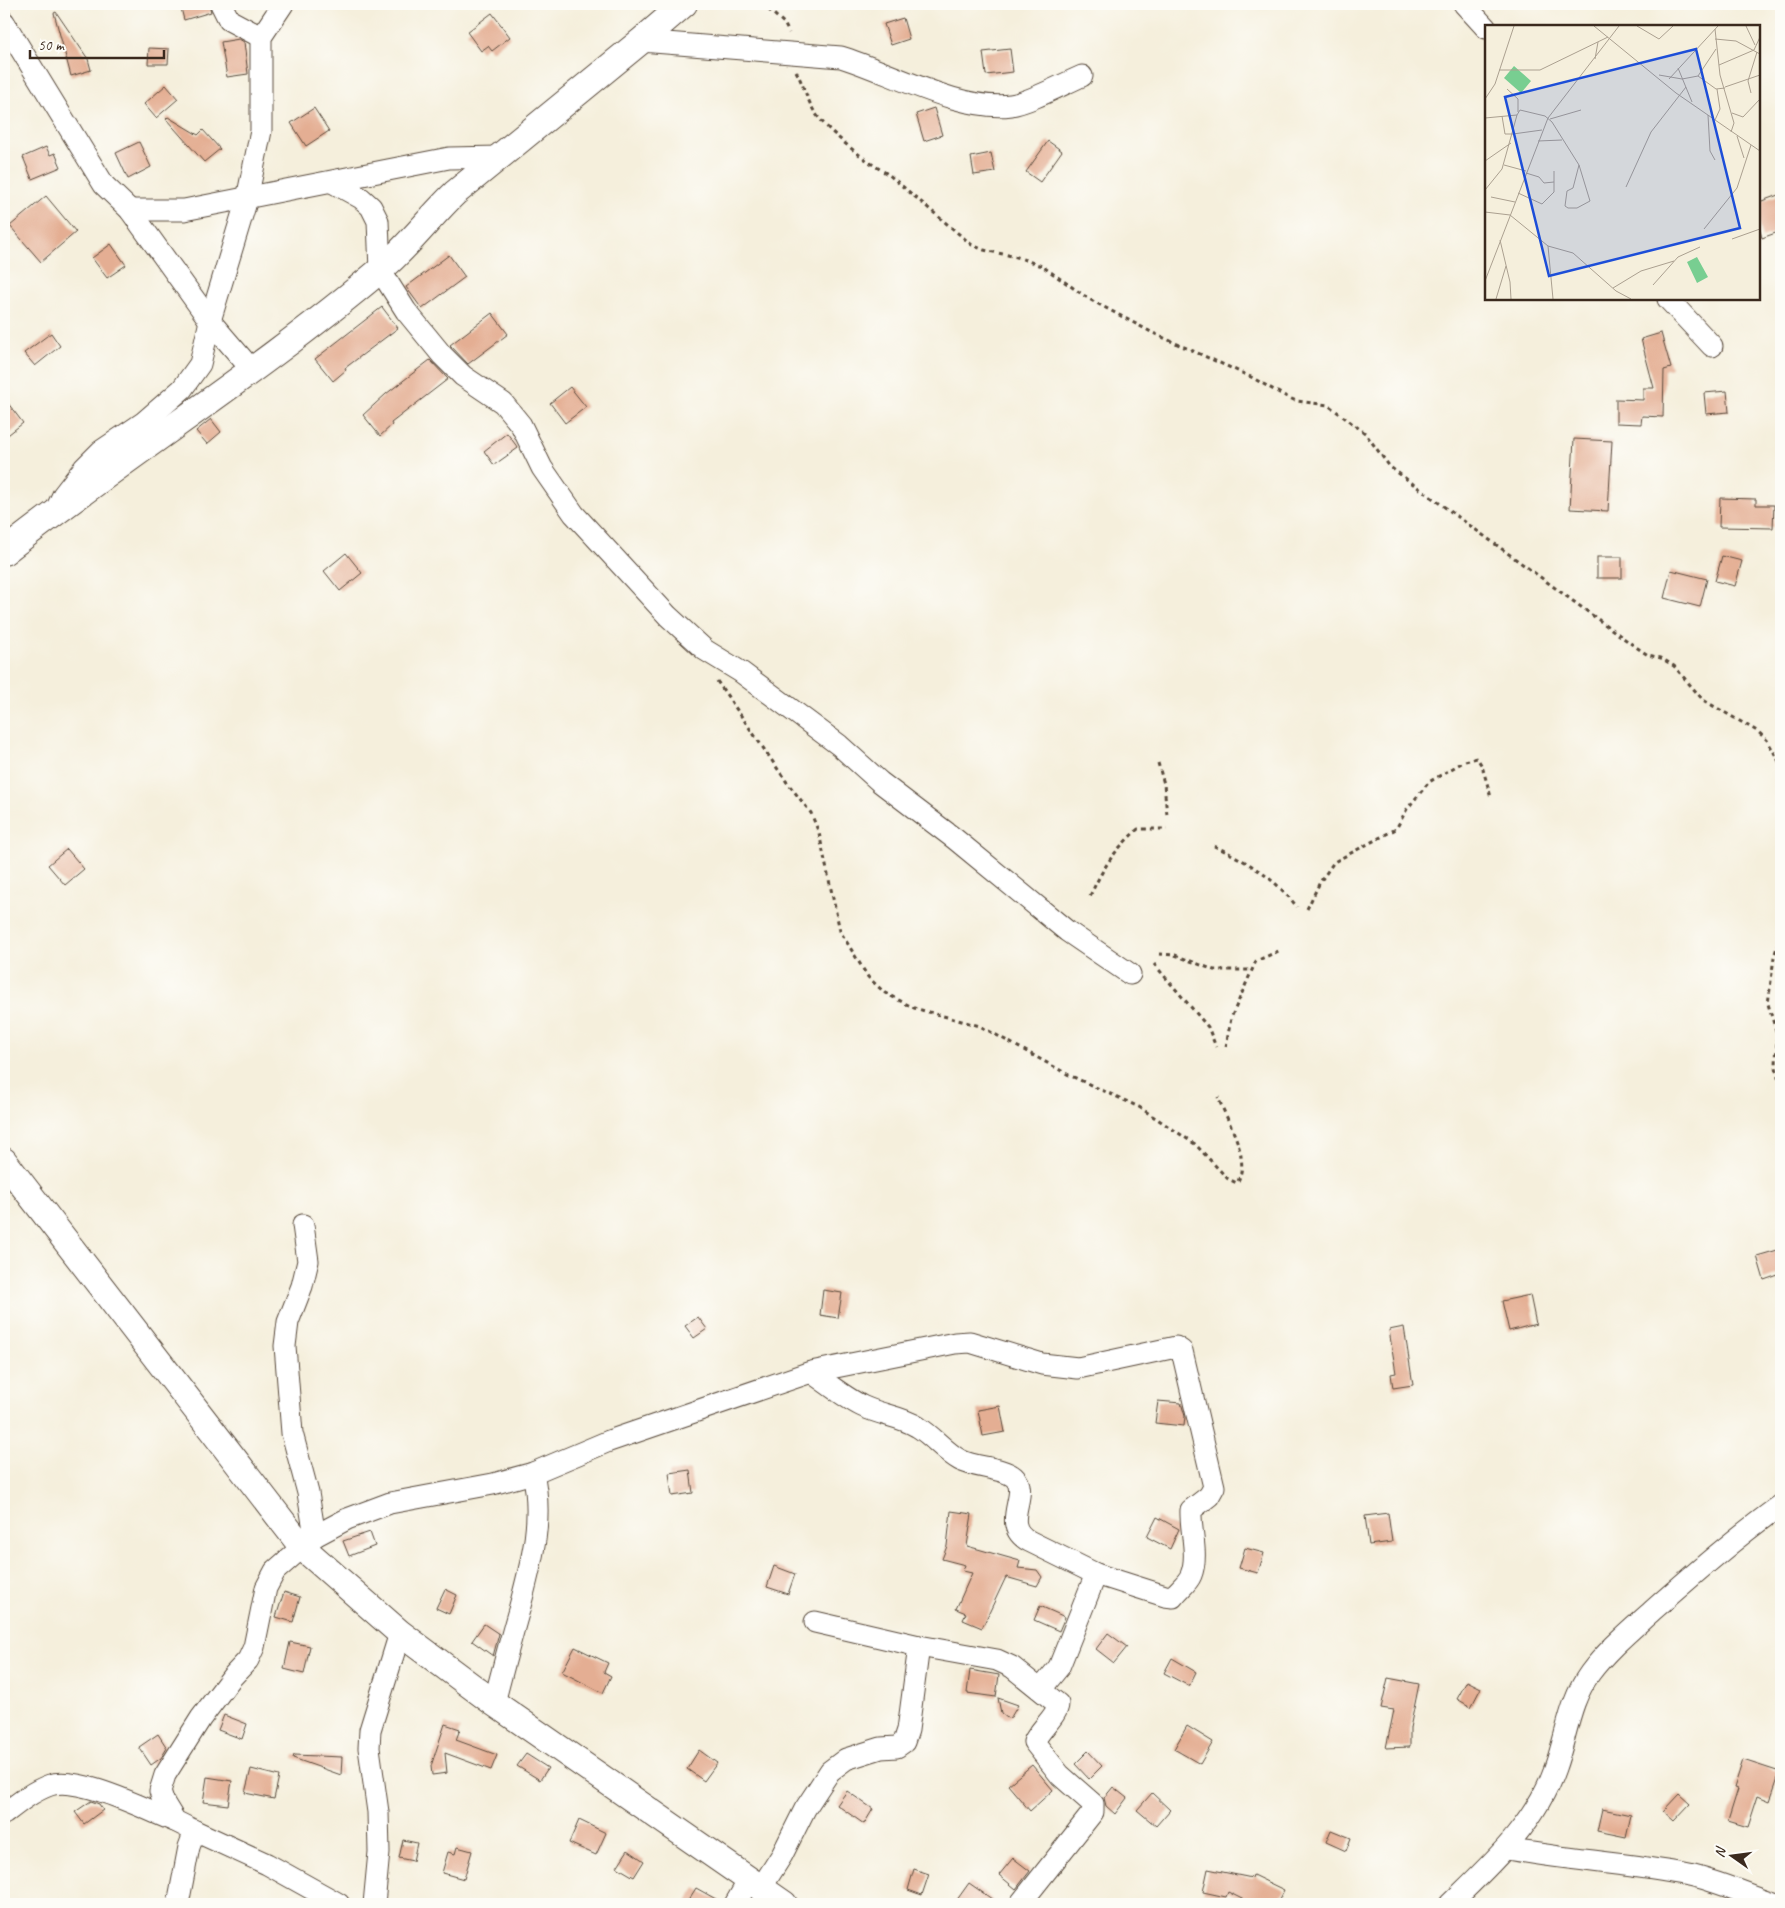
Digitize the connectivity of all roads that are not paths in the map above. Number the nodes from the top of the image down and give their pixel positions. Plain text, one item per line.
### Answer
1 (221, 4) edge
2 (283, 4) edge
3 (684, 4) edge
4 (1464, 4) edge
5 (4, 22) edge
6 (1485, 27) edge
7 (261, 37) junction
8 (642, 41) junction
9 (1082, 76) dead end
10 (500, 157) junction
11 (332, 182) junction
12 (247, 199) junction
13 (130, 210) junction
14 (380, 270) junction
15 (1669, 300) edge
16 (210, 321) junction
17 (1712, 346) dead end
18 (252, 370) junction
19 (55, 512) junction
20 (4, 552) edge
21 (1130, 974) dead end
22 (4, 1161) edge
23 (303, 1225) dead end
24 (812, 1372) junction
25 (533, 1473) junction
26 (1781, 1505) edge
27 (309, 1542) junction
28 (1096, 1574) junction
29 (815, 1622) dead end
30 (400, 1633) junction
31 (919, 1646) junction
32 (1041, 1689) junction
33 (494, 1703) junction
34 (4, 1814) edge
35 (175, 1822) junction
36 (195, 1831) junction
37 (1507, 1849) junction
38 (755, 1884) junction
39 (178, 1904) edge
40 (339, 1904) edge
41 (374, 1904) edge
42 (735, 1904) edge
43 (784, 1904) edge
44 (1020, 1904) edge
45 (1450, 1904) edge
46 (1776, 1904) edge

1 - 7 street
2 - 7 street
3 - 8 street
4 - 6 street
5 - 13 street
7 - 12 street
8 - 9 street
8 - 10 street
10 - 11 street
10 - 14 street
11 - 12 street
11 - 14 street
12 - 13 street
12 - 16 street
13 - 16 street
14 - 18 street
14 - 21 street
15 - 17 street
16 - 18 street
16 - 19 street
18 - 19 street
19 - 20 street
22 - 27 street
23 - 27 street
24 - 25 street
24 - 28 street
24 - 28 street
25 - 27 street
25 - 33 street
26 - 37 street
27 - 30 street
27 - 35 street
28 - 32 street
29 - 31 street
30 - 33 street
30 - 41 street
31 - 32 street
31 - 38 street
32 - 44 street
33 - 38 street
34 - 35 street
35 - 36 street
36 - 39 street
36 - 40 street
37 - 45 street
37 - 46 street
38 - 42 street
38 - 43 street

